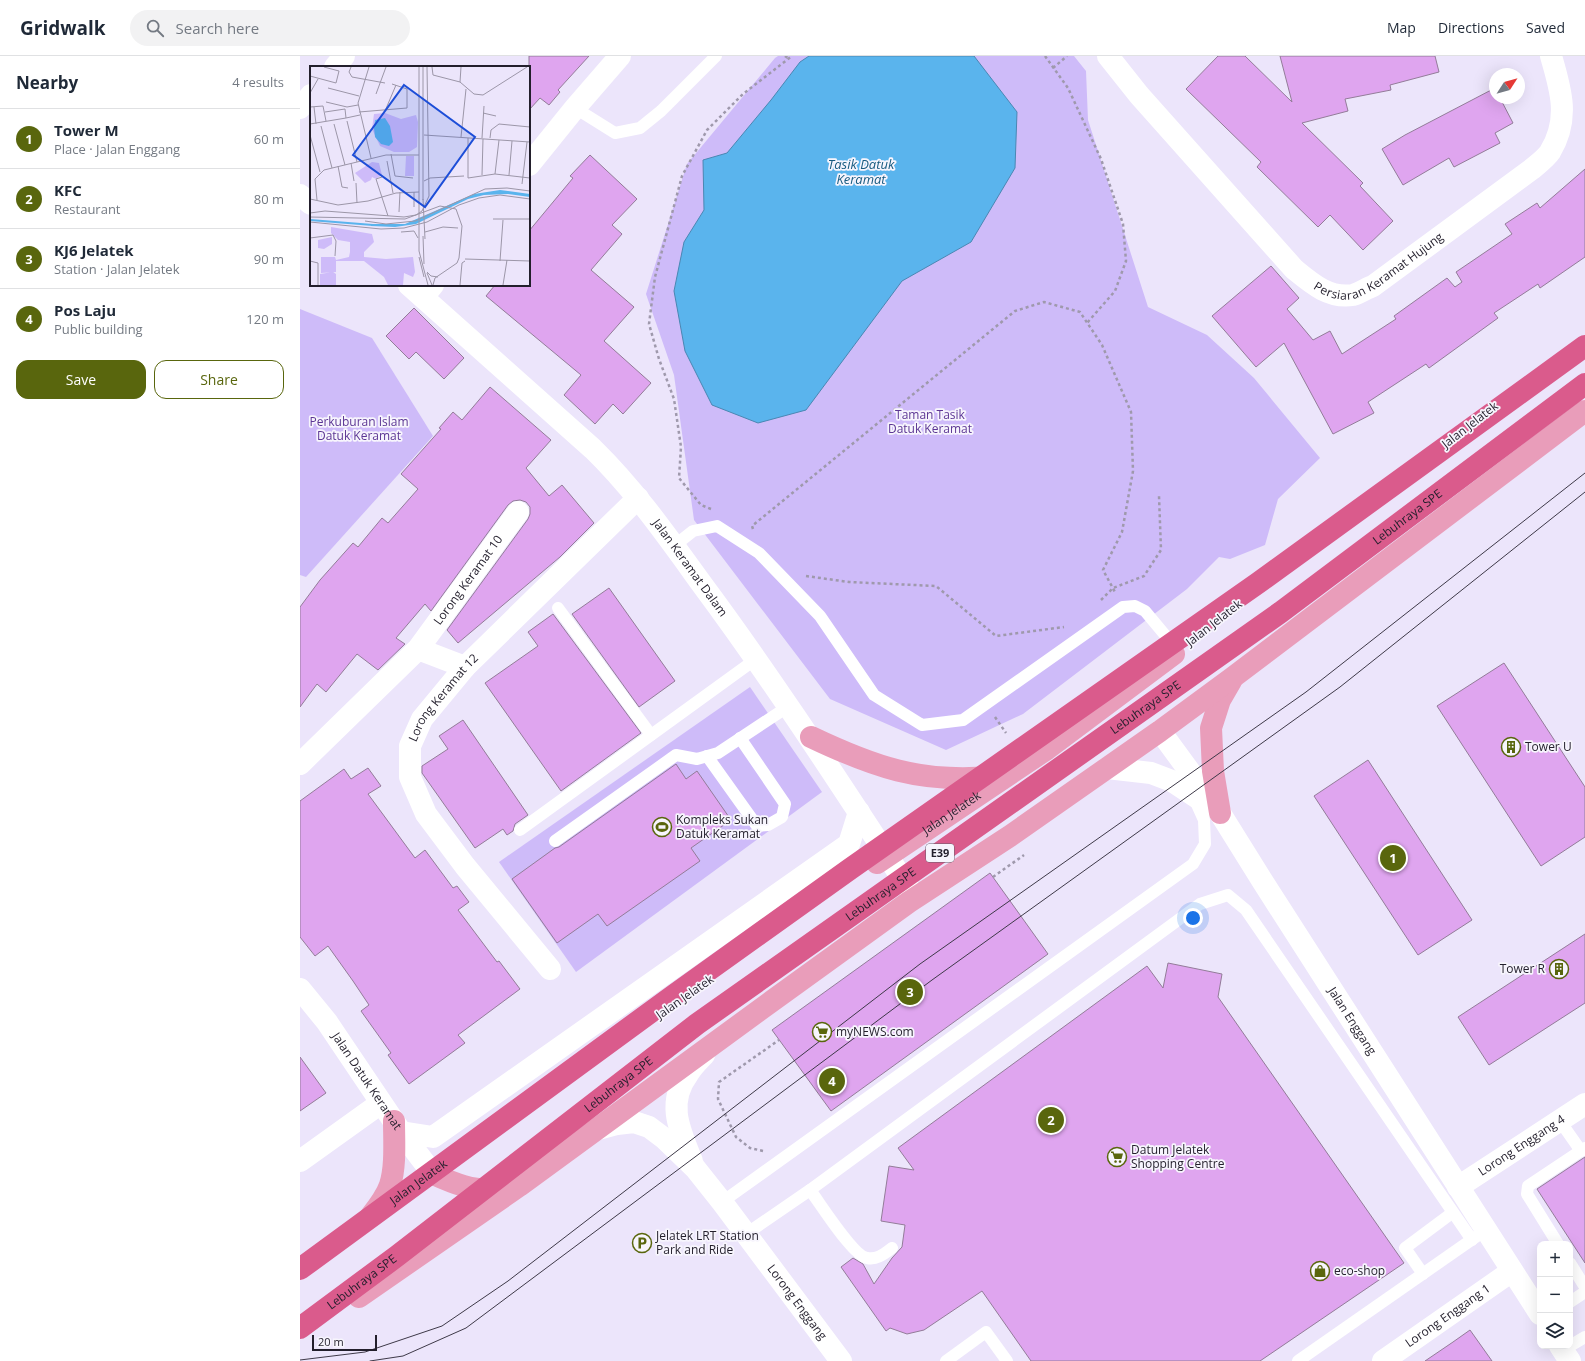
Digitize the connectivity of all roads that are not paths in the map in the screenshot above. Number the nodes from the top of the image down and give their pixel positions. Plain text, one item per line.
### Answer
1 (344, 56) edge
2 (620, 56) edge
3 (716, 56) edge
4 (1108, 56) edge
5 (1551, 56) edge
6 (336, 66) edge
7 (310, 96) edge
8 (300, 108) edge
9 (575, 108) junction
10 (530, 164) edge
11 (300, 195) edge
12 (310, 203) edge
13 (422, 289) edge
14 (1585, 336) edge
15 (1585, 346) edge
16 (1585, 384) edge
17 (1585, 411) edge
18 (638, 498) junction
19 (518, 512) dead end
20 (674, 546) junction
21 (558, 608) dead end
22 (418, 649) junction
23 (1178, 651) junction
24 (756, 659) junction
25 (465, 667) junction
26 (1232, 678) junction
27 (789, 706) junction
28 (1090, 716) junction
29 (1160, 731) junction
30 (651, 735) junction
31 (811, 737) junction
32 (740, 738) junction
33 (708, 756) junction
34 (300, 764) edge
35 (1107, 768) junction
36 (1010, 775) junction
37 (1192, 794) junction
38 (859, 812) junction
39 (1220, 813) junction
40 (520, 830) dead end
41 (556, 841) dead end
42 (887, 856) junction
43 (916, 898) junction
44 (550, 968) dead end
45 (300, 989) edge
46 (674, 995) junction
47 (712, 1045) junction
48 (381, 1102) junction
49 (1585, 1104) edge
50 (1560, 1121) junction
51 (398, 1127) junction
52 (594, 1131) junction
53 (1583, 1150) edge
54 (300, 1161) edge
55 (695, 1168) junction
56 (433, 1174) junction
57 (519, 1186) junction
58 (1458, 1187) junction
59 (810, 1190) junction
60 (722, 1202) junction
61 (1452, 1213) junction
62 (366, 1223) junction
63 (746, 1234) junction
64 (1479, 1235) junction
65 (1556, 1241) edge
66 (892, 1248) dead end
67 (397, 1256) junction
68 (300, 1258) edge
69 (300, 1266) edge
70 (1573, 1268) edge
71 (300, 1269) edge
72 (1512, 1272) junction
73 (1423, 1274) junction
74 (1585, 1287) edge
75 (1585, 1292) edge
76 (1573, 1300) edge
77 (1539, 1313) edge
78 (300, 1328) edge
79 (300, 1335) edge
80 (1585, 1337) edge
81 (1564, 1352) edge
82 (841, 1361) edge
83 (946, 1361) edge
84 (1007, 1361) edge
85 (1298, 1361) edge
86 (1383, 1361) edge

1 - 6 street
2 - 9 street
3 - 9 lane
4 - 5 street, Persiaran Keramat Hujung
7 - 8 street
9 - 10 street
11 - 12 street
13 - 18 street, Jalan Keramat Dalam
14 - 23 main road, Jalan Jelatek
15 - 46 highway
16 - 67 highway, Lebuhraya SPE / E39
17 - 26 main road
18 - 20 street, Jalan Keramat Dalam
18 - 25 street, Lorong Keramat 12
19 - 22 street, Lorong Keramat 10
20 - 23 lane
20 - 24 street, Jalan Keramat Dalam
21 - 30 lane
22 - 25 street
22 - 34 street, Lorong Keramat 10
23 - 28 main road, Jalan Jelatek
24 - 27 street, Jalan Keramat Dalam
24 - 30 lane
25 - 44 street, Lorong Keramat 12
26 - 29 main road
26 - 39 main road
27 - 31 street, Jalan Keramat Dalam
27 - 32 lane
28 - 29 main road
28 - 36 main road, Jalan Jelatek
29 - 35 main road
29 - 39 street, Jalan Enggang
30 - 40 lane
31 - 36 main road
31 - 38 street, Jalan Keramat Dalam
32 - 33 lane
32 - 33 lane
33 - 41 lane
35 - 37 street
35 - 43 main road
36 - 42 main road, Jalan Jelatek
37 - 39 street
37 - 60 lane
38 - 42 street, Jalan Keramat Dalam
38 - 51 street
39 - 58 street, Jalan Enggang
42 - 43 street, Jalan Keramat Dalam
42 - 56 main road, Jalan Jelatek
43 - 47 main road
45 - 48 street, Jalan Datuk Keramat
46 - 68 highway
46 - 71 highway
47 - 52 main road
47 - 55 street, Lorong Enggang
48 - 51 street, Jalan Datuk Keramat
48 - 54 street
49 - 50 street, Lorong Enggang 4
50 - 53 lane
50 - 58 street, Lorong Enggang 4
51 - 56 street, Jalan Datuk Keramat
51 - 62 main road
52 - 55 street, Lorong Enggang
52 - 57 main road
53 - 65 lane
55 - 60 street, Lorong Enggang
56 - 57 main road
56 - 62 main road, Jalan Jelatek
57 - 79 main road
58 - 64 street, Jalan Enggang
59 - 61 lane
59 - 63 lane
59 - 66 lane
60 - 63 street, Lorong Enggang
61 - 64 lane
61 - 73 lane
62 - 69 main road, Jalan Jelatek
63 - 82 street, Lorong Enggang
64 - 72 street, Jalan Enggang
64 - 73 lane
67 - 78 highway, Lebuhraya SPE / E39
67 - 79 highway
70 - 74 lane
72 - 77 street, Jalan Enggang
72 - 86 street, Lorong Enggang 1
73 - 85 lane
75 - 76 lane
80 - 81 lane
83 - 84 lane

